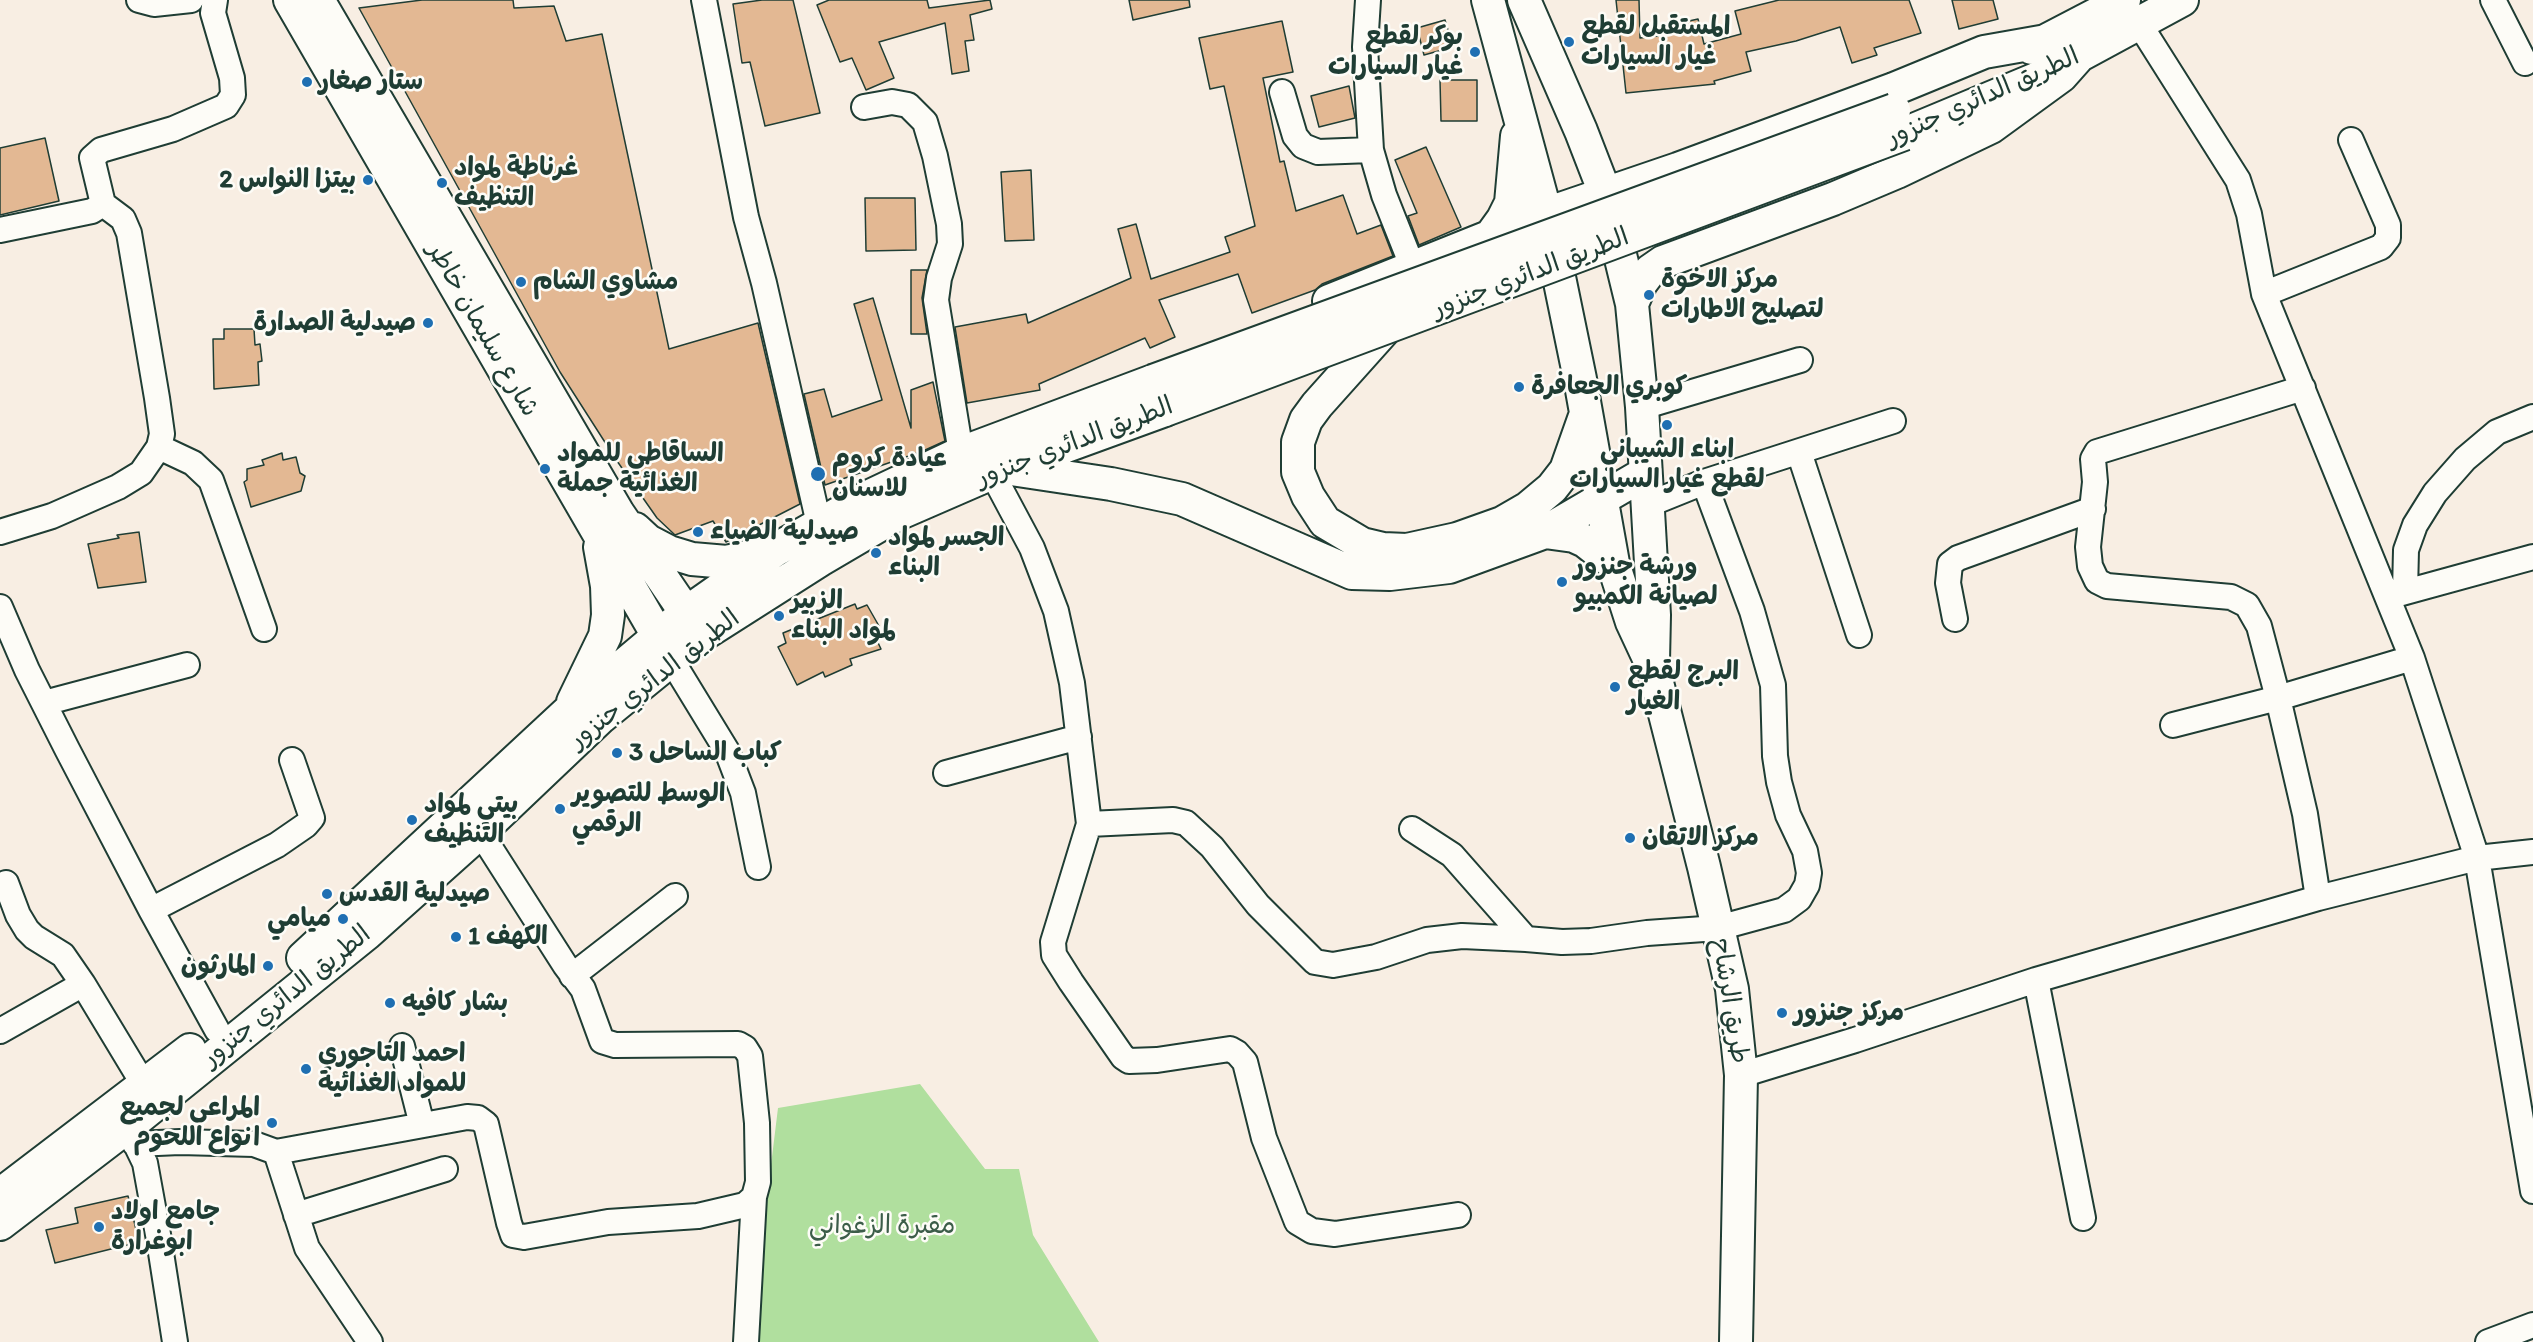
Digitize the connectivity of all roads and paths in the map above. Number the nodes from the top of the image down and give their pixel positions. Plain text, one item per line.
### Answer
1 (139, 0) edge
2 (191, 0) edge
3 (215, 0) edge
4 (290, 0) edge
5 (318, 0) edge
6 (704, 0) edge
7 (1368, 0) edge
8 (1488, 0) edge
9 (1524, 0) edge
10 (2182, 0) edge
11 (2493, 0) edge
12 (2132, 12) edge
13 (2052, 40) junction
14 (2077, 58) junction
15 (2525, 63) dead end
16 (1282, 92) dead end
17 (864, 107) dead end
18 (1519, 108) junction
19 (1899, 122) junction
20 (1581, 130) junction
21 (2351, 140) dead end
22 (1371, 150) junction
23 (1678, 169) junction
24 (1605, 193) junction
25 (104, 204) junction
26 (1546, 214) junction
27 (0, 230) edge
28 (1490, 237) junction
29 (1413, 268) junction
30 (2264, 294) junction
31 (1632, 304) junction
32 (1385, 329) junction
33 (1800, 360) dead end
34 (2303, 388) junction
35 (1642, 407) junction
36 (1585, 415) junction
37 (2533, 417) edge
38 (1893, 421) dead end
39 (1033, 426) junction
40 (159, 447) junction
41 (1799, 452) junction
42 (961, 453) junction
43 (1000, 471) junction
44 (1644, 474) junction
45 (1704, 482) junction
46 (1601, 500) junction
47 (1647, 505) junction
48 (2093, 509) junction
49 (604, 514) junction
50 (819, 524) junction
51 (0, 532) edge
52 (1545, 532) junction
53 (777, 549) junction
54 (2533, 557) edge
55 (1613, 563) junction
56 (2397, 595) junction
57 (0, 607) edge
58 (1955, 619) dead end
59 (692, 625) junction
60 (264, 629) dead end
61 (1859, 635) dead end
62 (666, 648) junction
63 (2412, 658) junction
64 (187, 665) dead end
65 (1653, 668) junction
66 (2278, 698) junction
67 (44, 703) junction
68 (568, 712) junction
69 (2173, 724) dead end
70 (1079, 736) junction
71 (292, 760) dead end
72 (946, 773) dead end
73 (1089, 824) junction
74 (1412, 829) dead end
75 (480, 832) junction
76 (2533, 852) edge
77 (2477, 858) junction
78 (758, 867) dead end
79 (6, 883) dead end
80 (675, 896) dead end
81 (2318, 898) junction
82 (151, 910) junction
83 (1718, 928) junction
84 (1527, 939) junction
85 (572, 976) junction
86 (2036, 980) junction
87 (83, 984) junction
88 (217, 1030) junction
89 (0, 1031) edge
90 (402, 1046) dead end
91 (1740, 1075) junction
92 (144, 1085) junction
93 (422, 1125) junction
94 (131, 1135) junction
95 (276, 1152) junction
96 (445, 1169) dead end
97 (2533, 1191) edge
98 (0, 1195) edge
99 (754, 1197) junction
100 (296, 1215) junction
101 (1458, 1215) dead end
102 (2083, 1218) dead end
103 (0, 1224) edge
104 (2533, 1325) edge
105 (175, 1342) edge
106 (370, 1342) edge
107 (746, 1342) edge
108 (1736, 1342) edge
109 (2488, 1342) edge

1 - 2 street
3 - 25 street
4 - 49 main road, شارع سليمان خاطر
5 - 49 main road, شارع سليمان خاطر
6 - 50 street
7 - 22 street
8 - 18 main road
9 - 20 main road
10 - 12 main road, الطريق الدائري جنزور
11 - 15 street
12 - 13 main road, الطريق الدائري جنزور
12 - 14 main road, الطريق الدائري جنزور
12 - 30 street
13 - 19 main road, الطريق الدائري جنزور
13 - 23 main road
14 - 19 main road, الطريق الدائري جنزور
14 - 31 main road
16 - 22 street
17 - 42 street
18 - 26 main road
18 - 28 main road
19 - 32 main road, الطريق الدائري جنزور, bridge
19 - 39 main road, الطريق الدائري جنزور, bridge
20 - 23 main road
20 - 24 main road
21 - 30 street
22 - 29 street
23 - 24 main road
24 - 26 main road
24 - 31 main road
25 - 27 street
25 - 40 street
26 - 28 main road
26 - 36 main road
28 - 29 main road
29 - 39 main road
30 - 34 street
31 - 35 main road
32 - 36 main road
32 - 43 main road, الطريق الدائري جنزور, bridge
33 - 35 street
34 - 48 street
34 - 56 street
35 - 44 main road
36 - 46 main road
37 - 56 street
38 - 41 street
39 - 42 main road, الطريق الدائري جنزور
40 - 51 street
40 - 60 street
41 - 45 street
41 - 61 street
42 - 50 main road, الطريق الدائري جنزور
43 - 52 main road
43 - 59 main road, الطريق الدائري جنزور
43 - 70 street
44 - 46 main road
44 - 47 main road
45 - 47 street
45 - 83 street
46 - 52 main road
46 - 55 main road
47 - 65 main road
48 - 58 street
48 - 66 street
49 - 53 main road
49 - 59 main road, شارع سليمان خاطر
49 - 62 main road, شارع سليمان خاطر
49 - 68 main road
50 - 53 main road, الطريق الدائري جنزور
52 - 55 main road
53 - 59 main road, الطريق الدائري جنزور
54 - 56 street
55 - 65 main road
56 - 63 street
57 - 67 street
59 - 62 main road, الطريق الدائري جنزور
62 - 68 main road, الطريق الدائري جنزور
62 - 75 main road, الطريق الدائري جنزور
62 - 78 street
63 - 66 street
63 - 77 street
64 - 67 street
65 - 83 main road, طريق الرشاح
66 - 69 street
66 - 81 street
67 - 82 street
68 - 88 main road, الطريق الدائري جنزور
70 - 72 street
70 - 73 street
71 - 82 street
73 - 84 street
73 - 101 street
74 - 84 street
75 - 85 street
75 - 94 main road, الطريق الدائري جنزور
76 - 77 street
77 - 81 street
77 - 97 street
79 - 87 street
80 - 85 street
81 - 86 street
82 - 88 street
83 - 84 street
83 - 91 main road, طريق الرشاح
85 - 99 street
86 - 91 street
86 - 102 street
87 - 89 street
87 - 92 street
88 - 92 main road, الطريق الدائري جنزور
90 - 93 street
91 - 108 main road, طريق الرشاح
92 - 98 main road, الطريق الدائري جنزور
93 - 95 street
93 - 99 street
94 - 95 street
94 - 103 main road, الطريق الدائري جنزور
94 - 105 street
95 - 100 street
96 - 100 street
99 - 107 street
100 - 106 street
104 - 109 street

